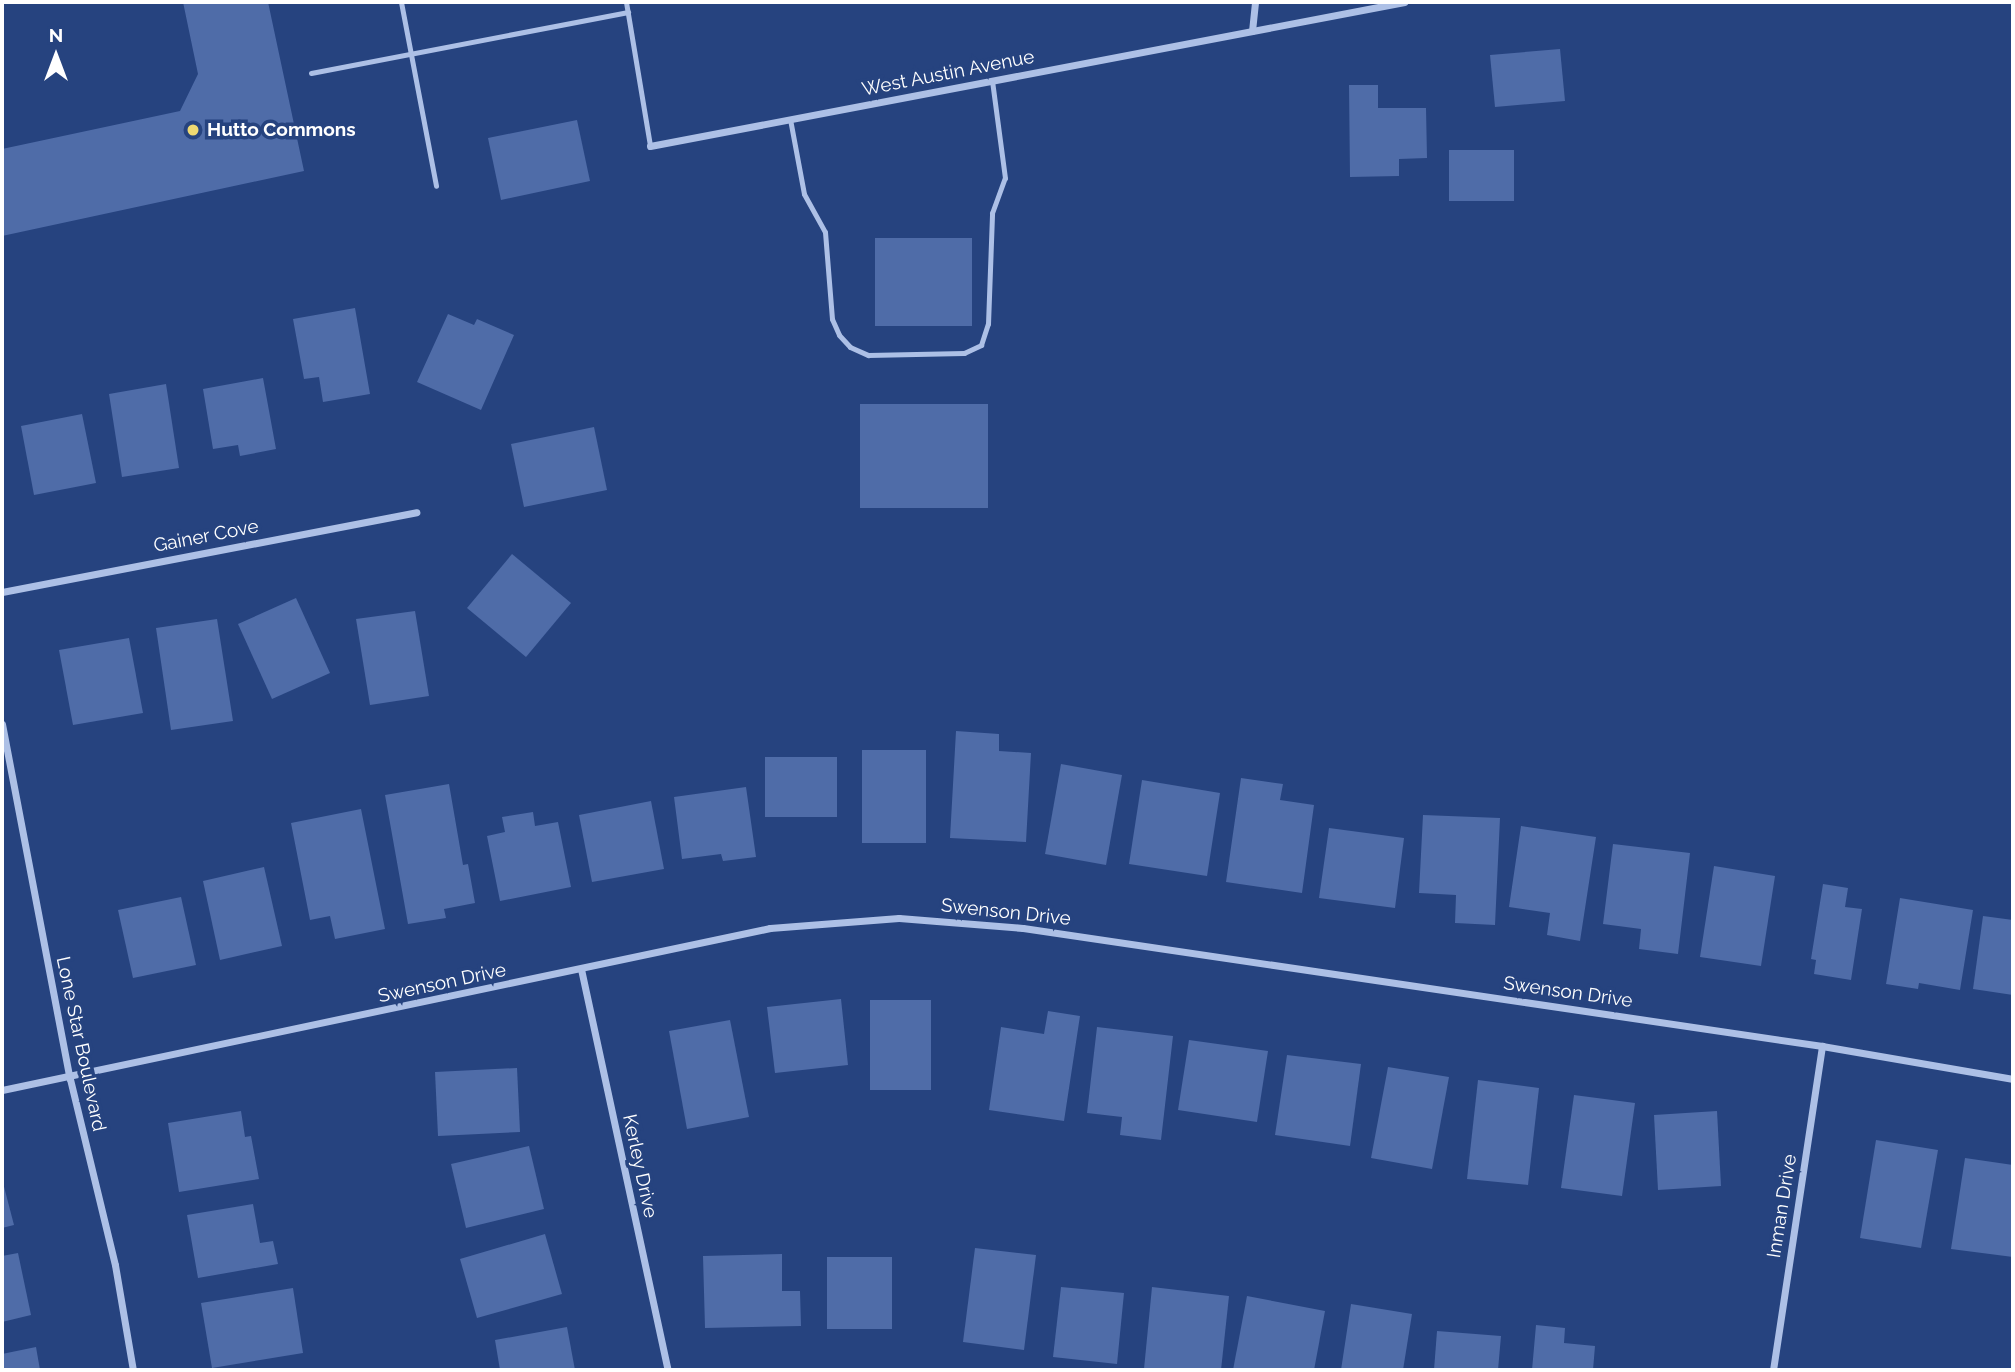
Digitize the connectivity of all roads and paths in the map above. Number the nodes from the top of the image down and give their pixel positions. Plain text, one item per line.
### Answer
1 (401, 2) edge
2 (626, 2) edge
3 (1255, 2) edge
4 (1404, 2) edge
5 (628, 12) junction
6 (1252, 31) junction
7 (411, 54) junction
8 (311, 73) dead end
9 (992, 80) junction
10 (790, 119) junction
11 (650, 146) joint
12 (436, 186) dead end
13 (416, 512) dead end
14 (2, 592) edge
15 (2, 724) edge
16 (581, 969) junction
17 (1822, 1046) junction
18 (69, 1079) junction
19 (2013, 1079) edge
20 (2, 1090) edge
21 (133, 1370) edge
22 (668, 1370) edge
23 (1773, 1370) edge

1 - 7 lane
2 - 5 lane
3 - 6 street
4 - 6 street, West Austin Avenue
5 - 7 lane
5 - 11 lane
6 - 9 street, West Austin Avenue
7 - 8 lane
7 - 12 lane
9 - 10 street, West Austin Avenue
9 - 10 lane
10 - 11 street, West Austin Avenue
13 - 14 street, Gainer Cove
15 - 18 street, Lone Star Boulevard
16 - 17 street, Swenson Drive
16 - 18 street, Swenson Drive
16 - 22 street, Kerley Drive
17 - 19 street, Swenson Drive
17 - 23 street, Inman Drive
18 - 20 street, Swenson Drive
18 - 21 street, Lone Star Boulevard

